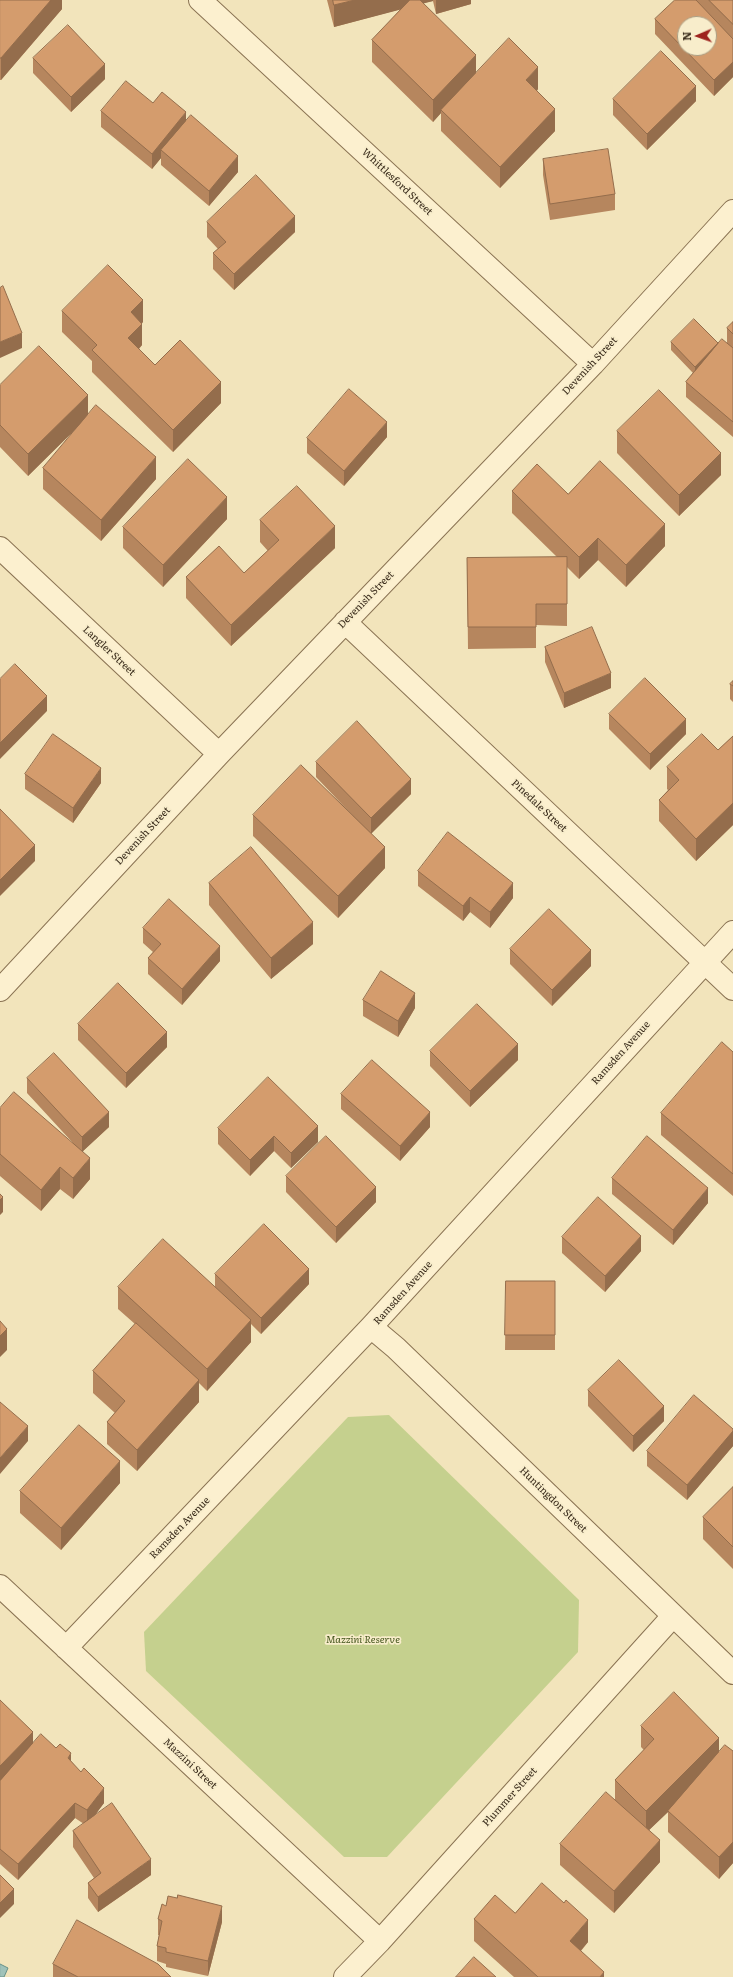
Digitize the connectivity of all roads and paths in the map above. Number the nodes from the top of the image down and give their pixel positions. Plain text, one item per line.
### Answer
1 (200, 0) edge
2 (733, 211) edge
3 (593, 364) junction
4 (0, 548) edge
5 (345, 622) junction
6 (219, 754) junction
7 (733, 932) edge
8 (704, 962) junction
9 (733, 989) edge
10 (0, 990) edge
11 (371, 1327) junction
12 (0, 1586) edge
13 (673, 1616) junction
14 (66, 1648) junction
15 (733, 1673) edge
16 (380, 1941) junction
17 (345, 1977) edge

1 - 3 street, Whittlesford Street
2 - 3 street, Devenish Street
3 - 5 street, Devenish Street
4 - 6 street, Langler Street
5 - 6 street, Devenish Street
5 - 8 street, Pinedale Street
6 - 10 street, Devenish Street
7 - 8 street, Ramsden Avenue
8 - 9 street, Pinedale Street
8 - 11 street, Ramsden Avenue
11 - 13 street, Huntingdon Street
11 - 14 street, Ramsden Avenue
12 - 14 street, Mazzini Street
13 - 15 street, Huntingdon Street
13 - 16 street, Plummer Street
14 - 16 street, Mazzini Street
16 - 17 street, Plummer Street

